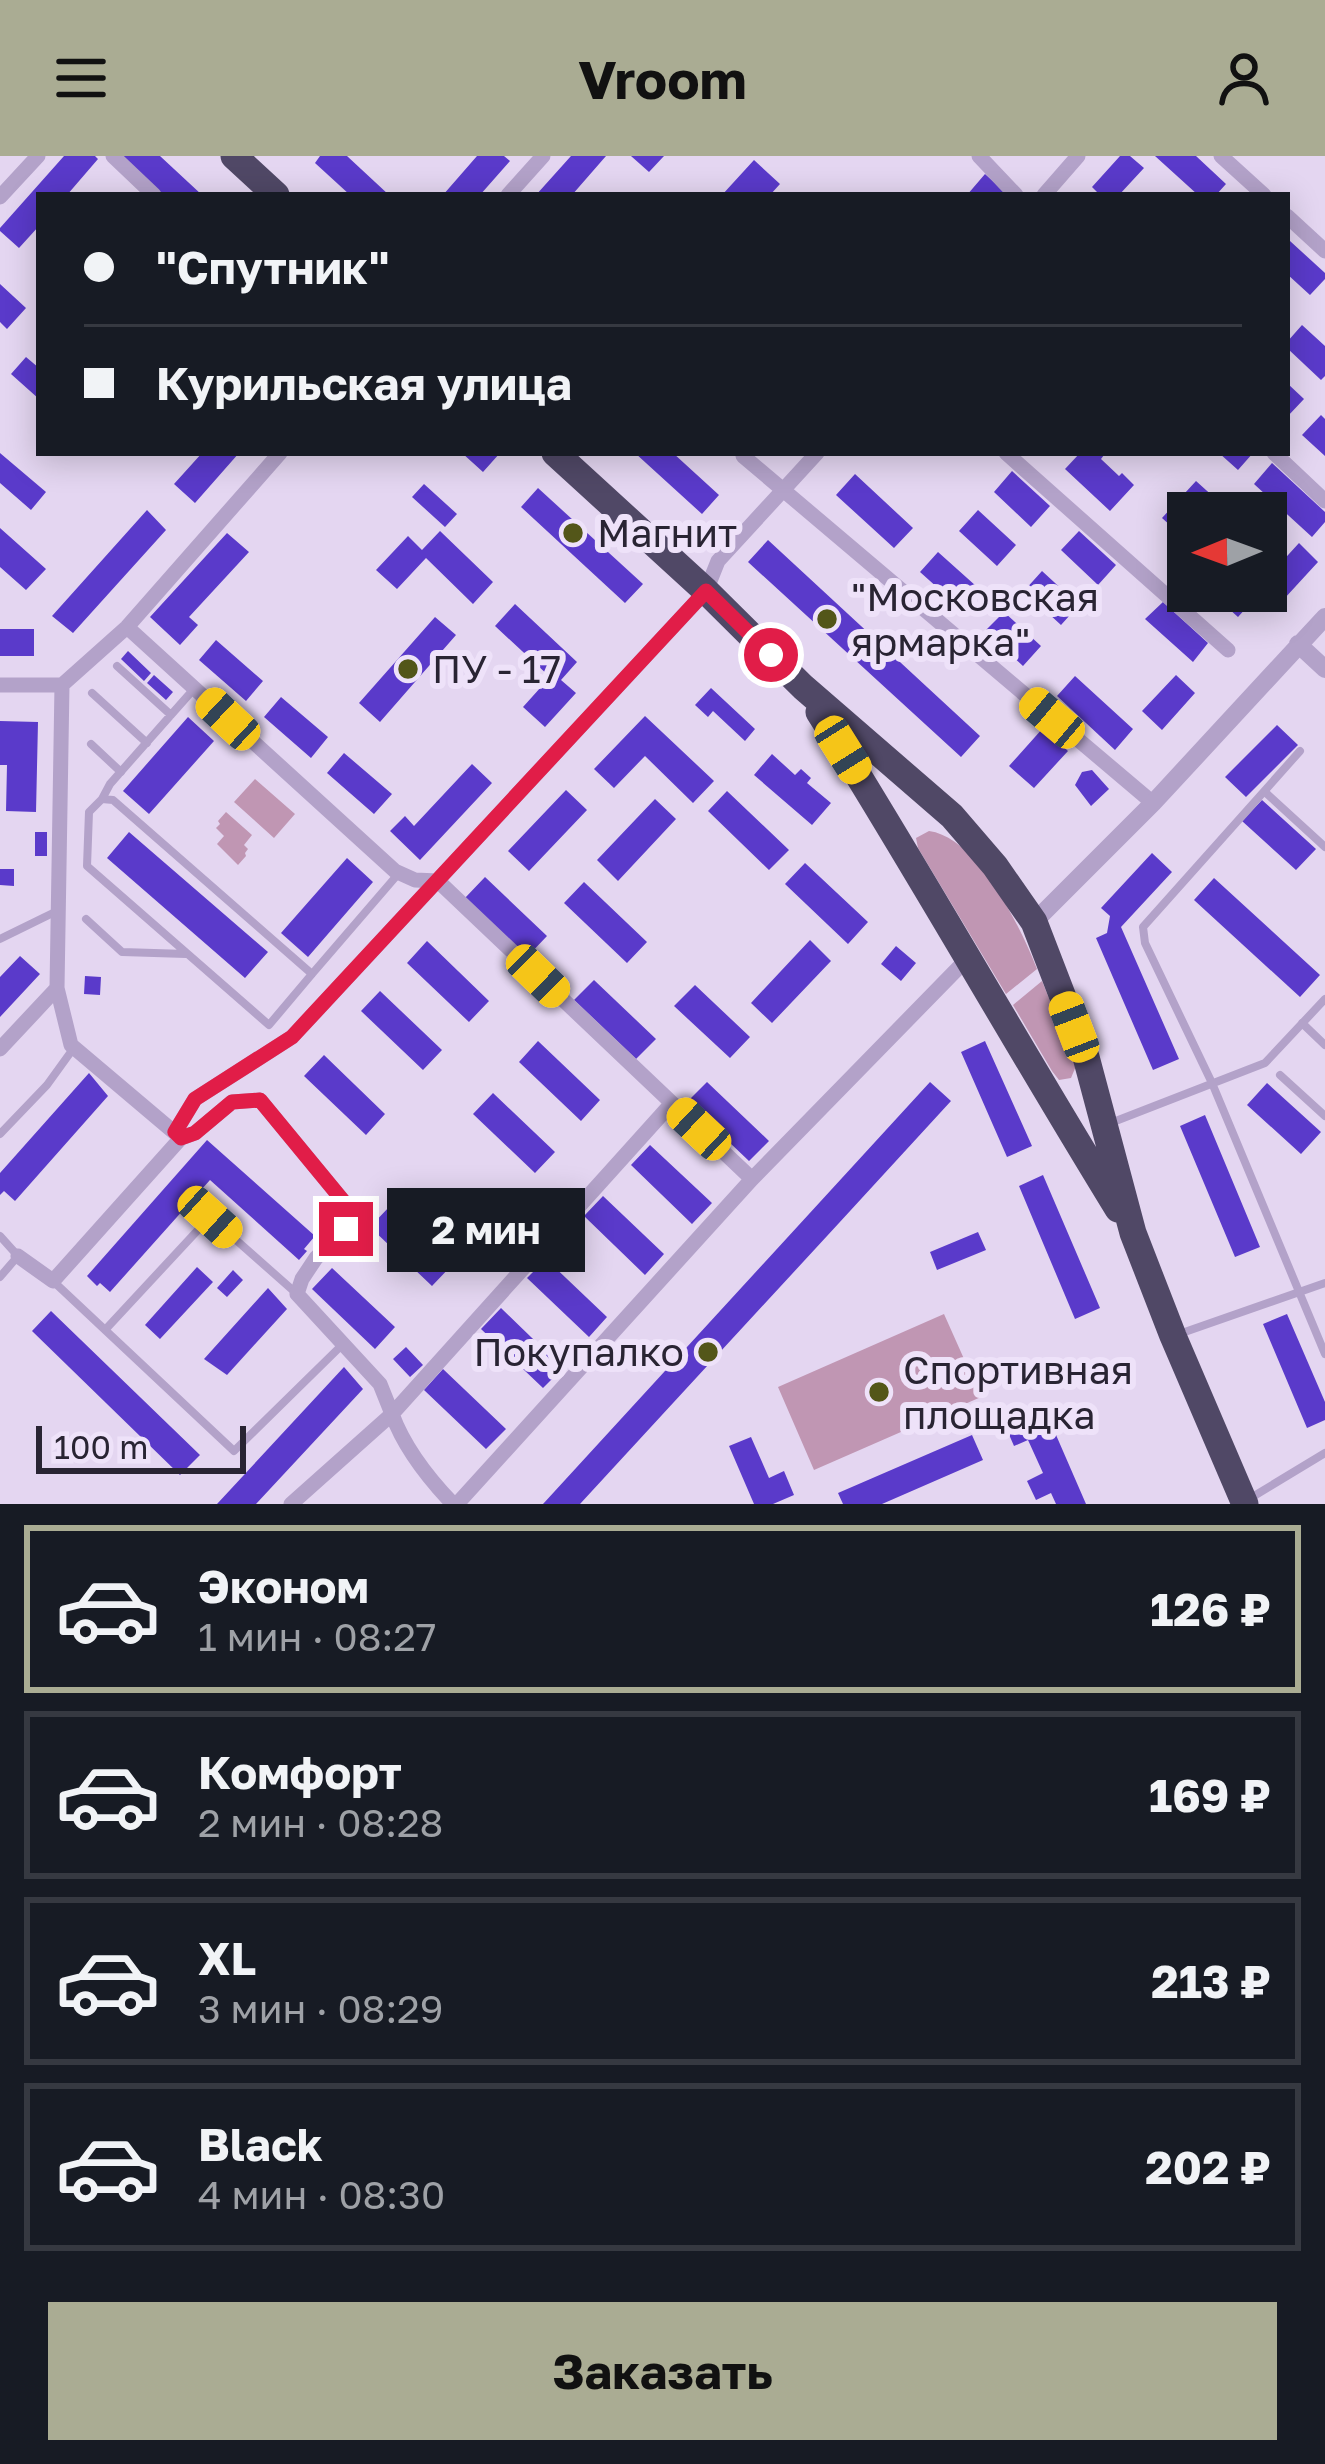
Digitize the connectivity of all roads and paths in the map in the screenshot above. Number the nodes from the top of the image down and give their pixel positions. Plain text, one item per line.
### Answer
1 (38, 156) edge
2 (112, 156) edge
3 (235, 156) edge
4 (543, 156) edge
5 (979, 156) edge
6 (1078, 156) edge
7 (1222, 156) edge
8 (151, 192) edge
9 (273, 192) edge
10 (511, 192) edge
11 (1013, 192) edge
12 (1047, 192) edge
13 (1261, 192) edge
14 (0, 196) edge
15 (1290, 219) edge
16 (1325, 251) edge
17 (277, 456) edge
18 (558, 456) edge
19 (743, 456) dead end
20 (814, 456) edge
21 (1009, 456) edge
22 (1277, 456) edge
23 (783, 491) junction
24 (1325, 501) edge
25 (706, 591) junction
26 (1325, 616) edge
27 (127, 627) junction
28 (1298, 644) junction
29 (1228, 650) dead end
30 (117, 665) dead end
31 (1325, 669) edge
32 (0, 685) edge
33 (62, 686) junction
34 (803, 687) junction
35 (195, 688) junction
36 (92, 694) dead end
37 (171, 715) junction
38 (147, 743) junction
39 (92, 744) dead end
40 (1300, 751) dead end
41 (122, 772) junction
42 (1265, 792) junction
43 (102, 799) junction
44 (1153, 803) junction
45 (952, 816) junction
46 (1325, 847) edge
47 (907, 852) junction
48 (399, 873) junction
49 (438, 881) junction
50 (58, 910) junction
51 (86, 919) dead end
52 (1034, 922) junction
53 (0, 939) edge
54 (188, 953) junction
55 (967, 959) junction
56 (312, 974) junction
57 (57, 988) junction
58 (1325, 999) edge
59 (1302, 1023) junction
60 (1325, 1045) edge
61 (74, 1048) junction
62 (0, 1049) edge
63 (1086, 1058) junction
64 (1280, 1075) dead end
65 (1040, 1082) junction
66 (1212, 1083) junction
67 (672, 1103) junction
68 (1325, 1116) edge
69 (1104, 1126) junction
70 (0, 1134) edge
71 (181, 1138) junction
72 (752, 1179) junction
73 (1133, 1233) junction
74 (0, 1236) edge
75 (18, 1256) junction
76 (0, 1277) edge
77 (52, 1281) junction
78 (1325, 1283) edge
79 (1298, 1292) junction
80 (297, 1294) junction
81 (105, 1330) junction
82 (1173, 1336) junction
83 (343, 1344) junction
84 (1325, 1354) edge
85 (392, 1414) junction
86 (1325, 1453) edge
87 (1244, 1503) edge
88 (292, 1504) edge
89 (455, 1504) edge

1 - 14 street
2 - 8 street
3 - 9 highway
4 - 10 street
5 - 11 street
6 - 12 street
7 - 13 street
15 - 16 street
17 - 27 street
18 - 25 highway
19 - 23 street
20 - 23 street
21 - 29 street
22 - 24 street
23 - 25 street
23 - 44 street
25 - 34 highway
25 - 49 street
26 - 28 street
27 - 33 street
27 - 35 street
28 - 31 street
28 - 44 street
30 - 37 lane
32 - 33 street
33 - 50 street
34 - 45 highway
34 - 47 highway
35 - 37 lane
35 - 48 street
36 - 38 lane
37 - 38 lane
38 - 41 lane
39 - 41 lane
40 - 42 lane
41 - 43 lane
42 - 46 lane
42 - 66 lane
43 - 54 lane
43 - 56 lane
44 - 52 street
45 - 47 highway
45 - 52 highway
47 - 55 highway
48 - 49 street
48 - 56 lane
49 - 67 street
49 - 71 street
50 - 53 lane
50 - 57 street
51 - 54 lane
52 - 63 highway
54 - 56 lane
55 - 65 highway
55 - 72 street
57 - 61 street
57 - 62 street
58 - 59 lane
59 - 60 lane
59 - 66 lane
61 - 70 lane
61 - 71 street
63 - 65 highway
63 - 69 highway
64 - 68 lane
65 - 73 highway
66 - 69 lane
66 - 79 lane
67 - 72 street
67 - 85 street
69 - 73 highway
71 - 77 street
71 - 80 street
72 - 89 street
73 - 82 highway
74 - 75 lane
75 - 76 lane
75 - 77 street
77 - 81 lane
78 - 79 lane
79 - 82 lane
79 - 84 lane
80 - 81 lane
80 - 83 street
81 - 83 lane
82 - 87 highway
83 - 85 street
85 - 88 street
85 - 89 street
86 - 87 lane

